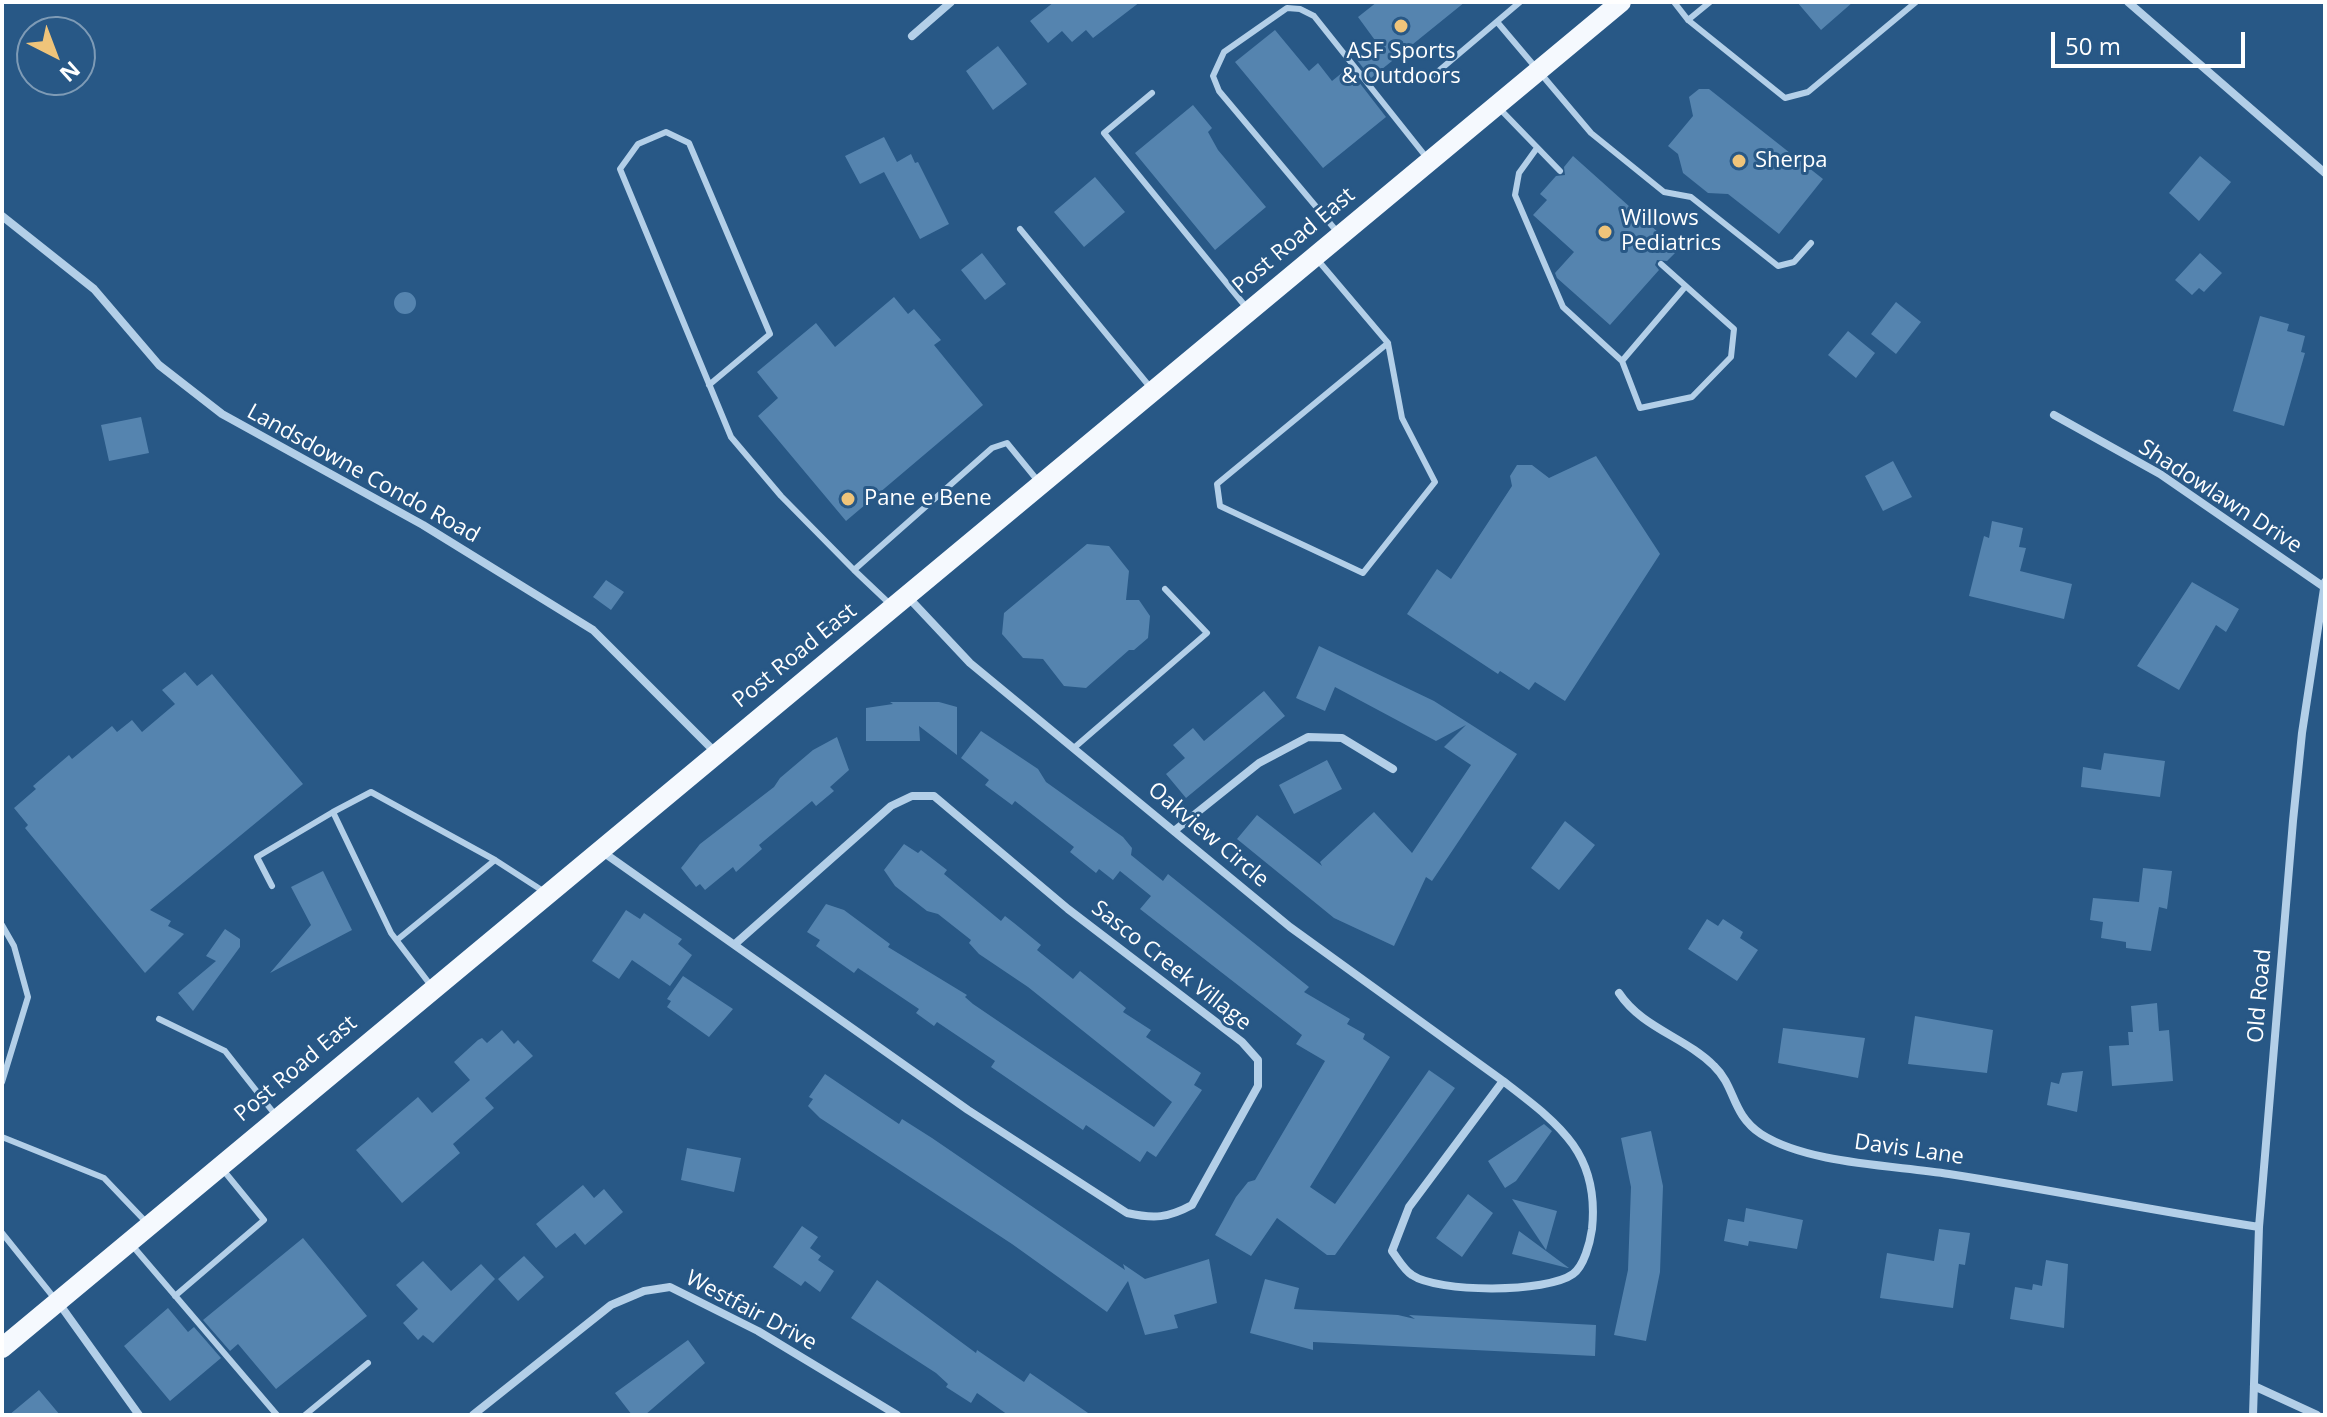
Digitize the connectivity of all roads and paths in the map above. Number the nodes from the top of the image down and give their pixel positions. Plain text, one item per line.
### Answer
1 (951, 2) edge
2 (1520, 2) edge
3 (1621, 2) edge
4 (1674, 2) edge
5 (1710, 2) edge
6 (1916, 2) edge
7 (2128, 2) edge
8 (1688, 20) junction
9 (1498, 23) junction
10 (912, 36) dead end
11 (1538, 70) junction
12 (1435, 74) dead end
13 (1152, 93) dead end
14 (1496, 104) junction
15 (1537, 148) junction
16 (1429, 160) junction
17 (1560, 171) dead end
18 (2325, 173) edge
19 (2, 216) edge
20 (1020, 229) dead end
21 (1339, 234) junction
22 (1811, 243) dead end
23 (1314, 256) junction
24 (1661, 264) dead end
25 (1685, 287) junction
26 (1248, 310) junction
27 (1388, 343) junction
28 (1622, 361) junction
29 (709, 385) junction
30 (1152, 390) junction
31 (2054, 415) dead end
32 (1040, 484) junction
33 (854, 570) junction
34 (2324, 584) edge
35 (1165, 589) dead end
36 (900, 601) junction
37 (1075, 747) junction
38 (715, 753) junction
39 (1393, 769) dead end
40 (333, 812) junction
41 (1174, 831) junction
42 (599, 849) junction
43 (495, 860) junction
44 (272, 886) dead end
45 (546, 893) junction
46 (2, 925) edge
47 (397, 940) junction
48 (735, 944) junction
49 (433, 987) junction
50 (1619, 993) dead end
51 (159, 1019) dead end
52 (1503, 1081) junction
53 (2, 1082) edge
54 (277, 1117) junction
55 (2, 1137) edge
56 (219, 1165) junction
57 (149, 1224) junction
58 (2259, 1227) junction
59 (2, 1233) edge
60 (129, 1241) junction
61 (175, 1296) junction
62 (57, 1302) junction
63 (2, 1348) edge
64 (368, 1363) dead end
65 (2254, 1386) junction
66 (139, 1415) edge
67 (277, 1415) edge
68 (305, 1415) edge
69 (473, 1415) edge
70 (895, 1415) edge
71 (2253, 1415) edge
72 (2317, 1415) edge

1 - 10 street
2 - 9 lane
3 - 11 main road, Post Road East
4 - 8 lane
5 - 8 lane
6 - 8 lane
7 - 18 street
9 - 11 lane
9 - 12 lane
11 - 14 main road, Post Road East
11 - 22 lane
13 - 26 lane
14 - 15 lane
14 - 16 main road, Post Road East
15 - 17 lane
15 - 28 lane
16 - 21 main road, Post Road East
16 - 21 lane
19 - 38 street, Landsdowne Condo Road
20 - 30 lane
21 - 23 main road, Post Road East
23 - 26 main road, Post Road East
23 - 27 lane
24 - 25 lane
25 - 28 lane
25 - 28 lane
26 - 30 main road, Post Road East
27 - 27 lane
29 - 29 lane
29 - 33 lane
30 - 32 main road, Post Road East
31 - 34 street, Shadowlawn Drive
32 - 33 lane
32 - 36 main road, Post Road East
33 - 36 lane
34 - 58 street, Old Road
35 - 37 lane
36 - 37 street, Oakview Circle
36 - 38 main road, Post Road East
37 - 41 street, Oakview Circle
38 - 42 main road, Post Road East
39 - 41 street
40 - 43 lane
40 - 44 lane
40 - 47 lane
41 - 52 street, Oakview Circle
42 - 45 main road, Post Road East
42 - 48 street, Sasco Creek Village
43 - 45 lane
43 - 47 lane
45 - 49 main road, Post Road East
46 - 53 lane
47 - 49 lane
48 - 48 street, Sasco Creek Village
49 - 54 main road, Post Road East
50 - 58 street, Davis Lane
51 - 54 lane
52 - 52 street, Oakview Circle
54 - 56 main road, Post Road East
55 - 57 lane
56 - 57 main road, Post Road East
56 - 61 lane
57 - 60 main road, Post Road East
58 - 65 street, Old Road
59 - 62 lane
60 - 61 lane
60 - 62 main road, Post Road East
61 - 67 lane
62 - 63 main road, Post Road East
62 - 66 street
64 - 68 lane
65 - 71 street, Old Road
65 - 72 street
69 - 70 street, Westfair Drive

